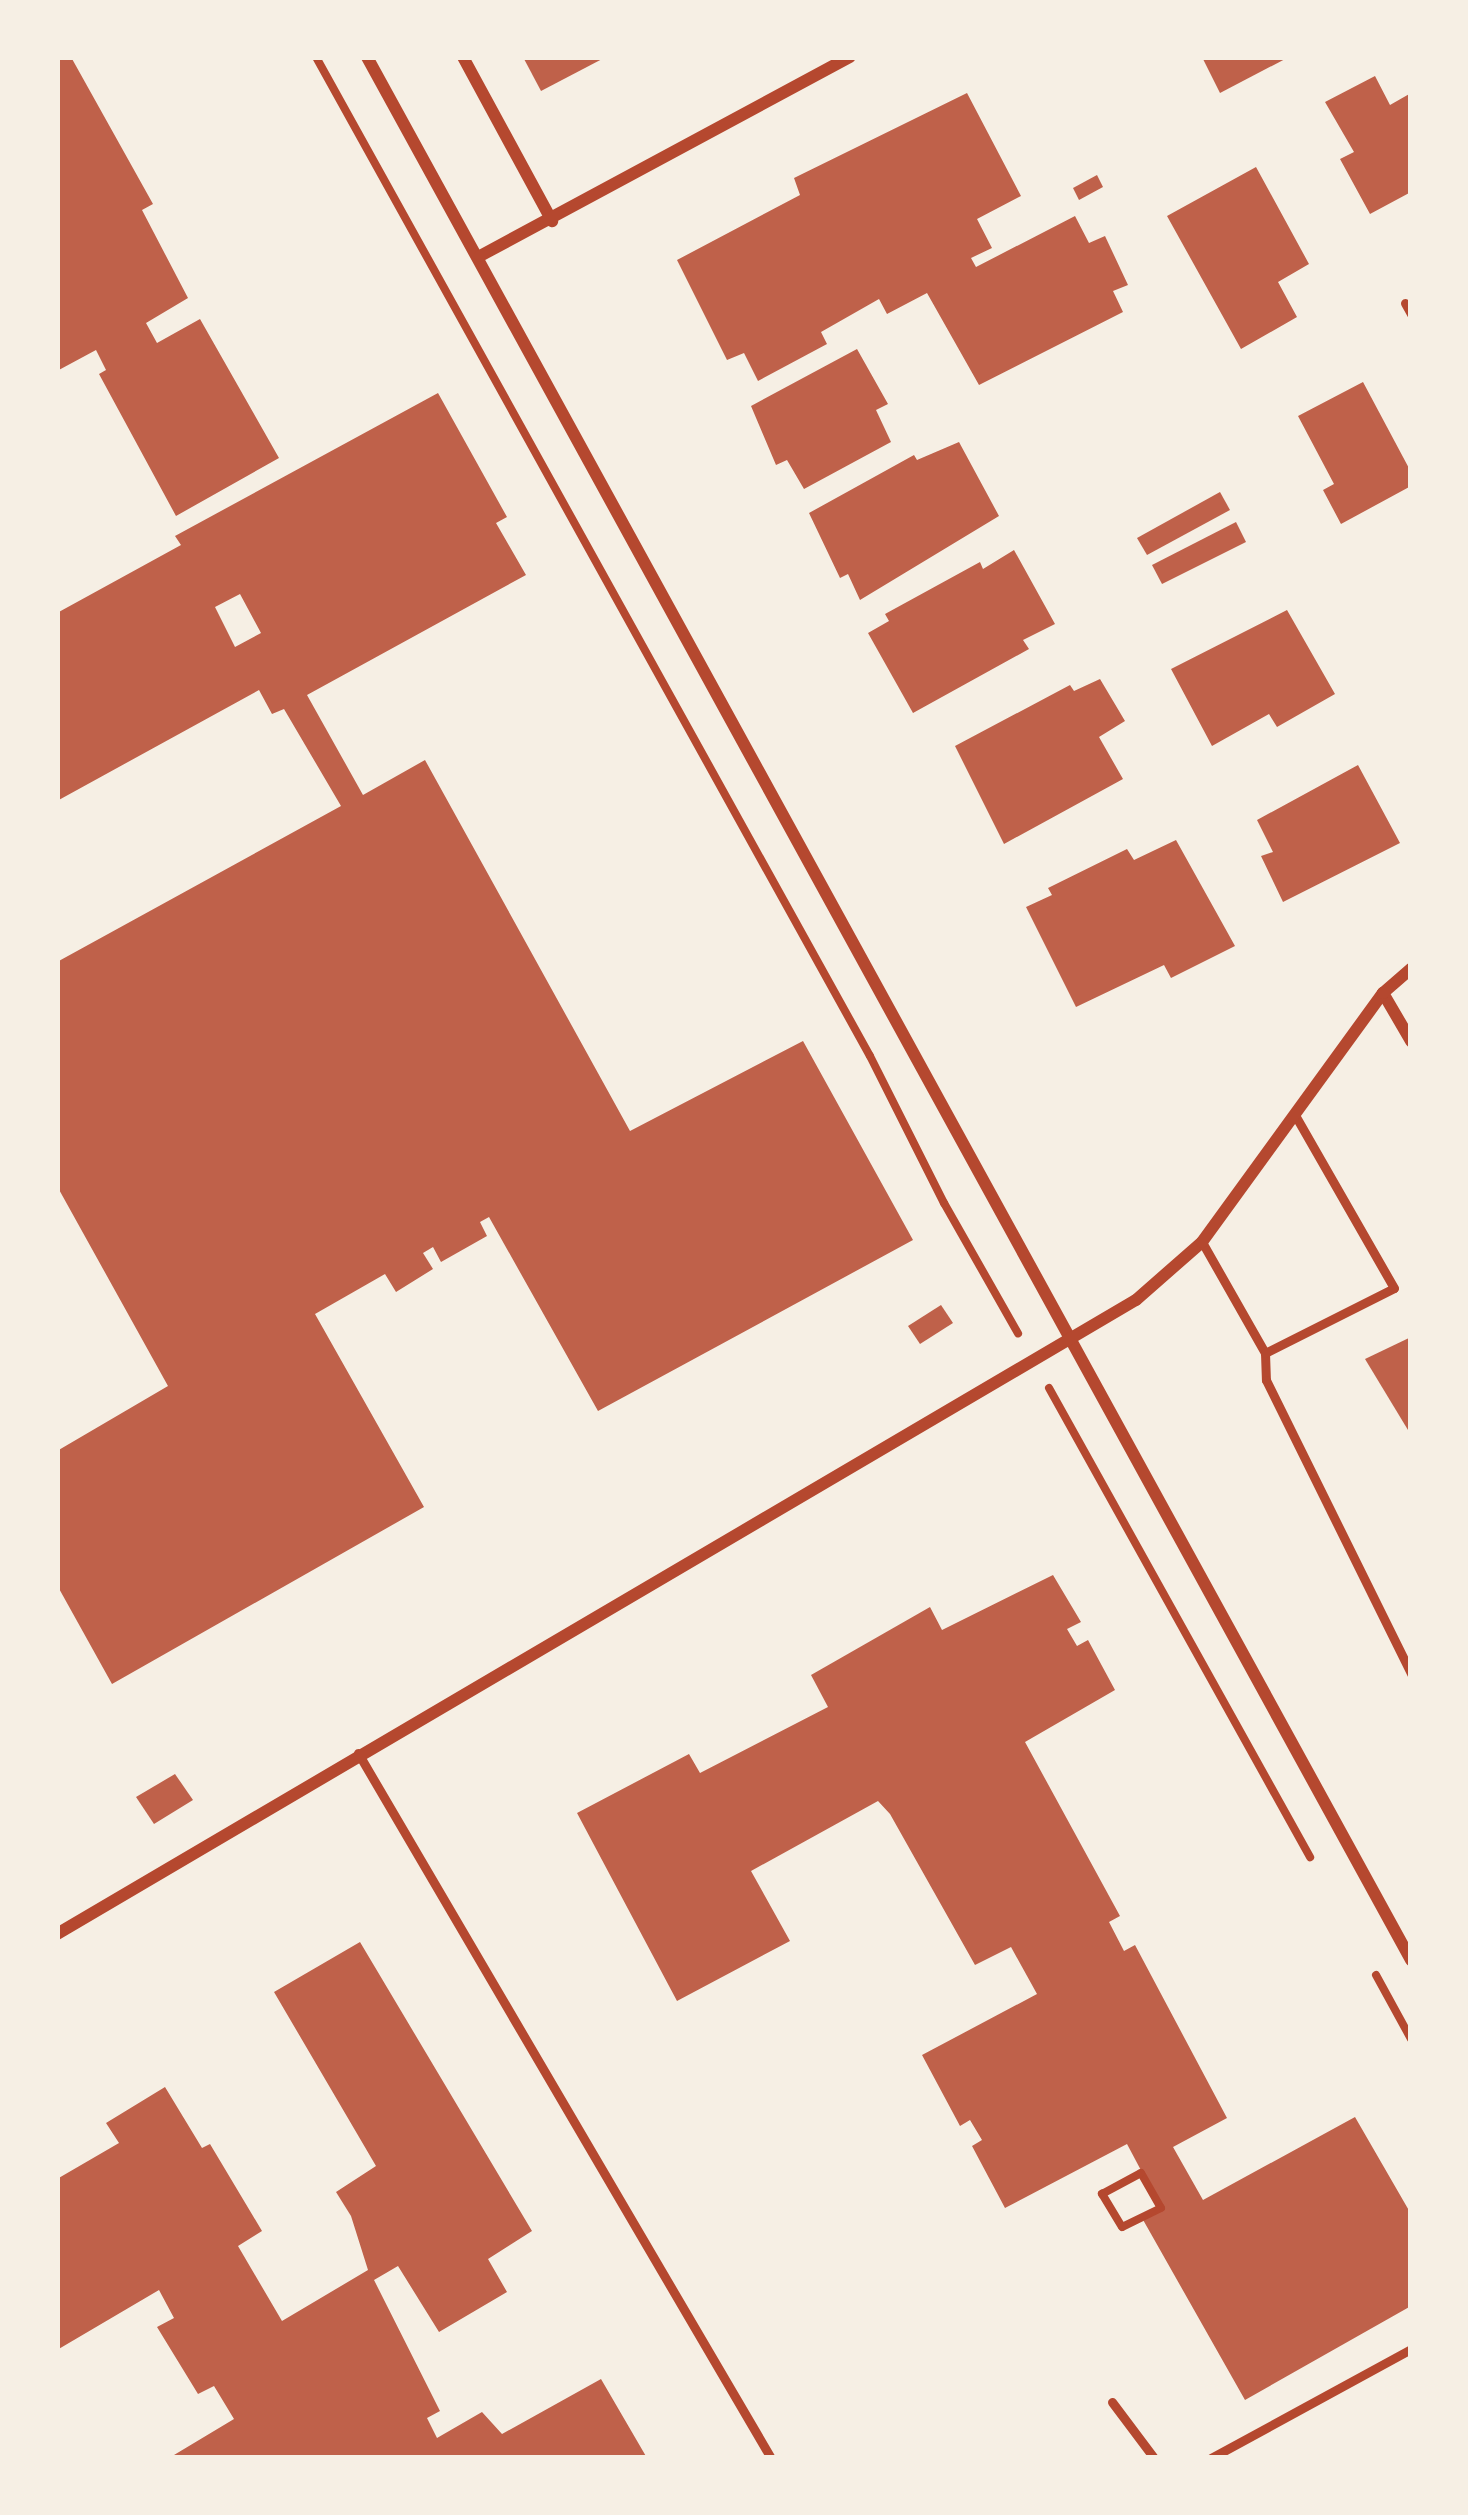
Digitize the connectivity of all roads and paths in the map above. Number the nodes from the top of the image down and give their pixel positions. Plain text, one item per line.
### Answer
1 (316, 57) edge
2 (367, 57) edge
3 (464, 57) edge
4 (850, 57) edge
5 (552, 221) junction
6 (480, 256) junction
7 (1405, 303) dead end
8 (1411, 314) edge
9 (1411, 969) edge
10 (1383, 993) junction
11 (1411, 1041) edge
12 (1296, 1117) junction
13 (1202, 1242) junction
14 (1068, 1341) junction
15 (1265, 1353) junction
16 (1034, 1360) junction
17 (1411, 1674) edge
18 (358, 1753) junction
19 (1318, 1872) dead end
20 (57, 1934) edge
21 (1365, 1955) dead end
22 (1411, 1960) edge
23 (1411, 2038) edge
24 (1142, 2173) joint
25 (1411, 2349) edge
26 (1112, 2402) dead end
27 (771, 2458) edge
28 (1154, 2458) edge
29 (1211, 2458) edge

1 - 16 path
2 - 6 street
3 - 5 street
4 - 5 street
5 - 6 street
6 - 14 street
7 - 8 lane
9 - 10 street
10 - 11 street
10 - 12 street
12 - 13 street
12 - 15 lane
13 - 14 street
13 - 15 lane
14 - 16 street
14 - 22 street
15 - 17 lane
16 - 18 street
16 - 19 path
18 - 20 street
18 - 27 lane
21 - 23 path
24 - 24 path
25 - 29 lane
26 - 28 lane

